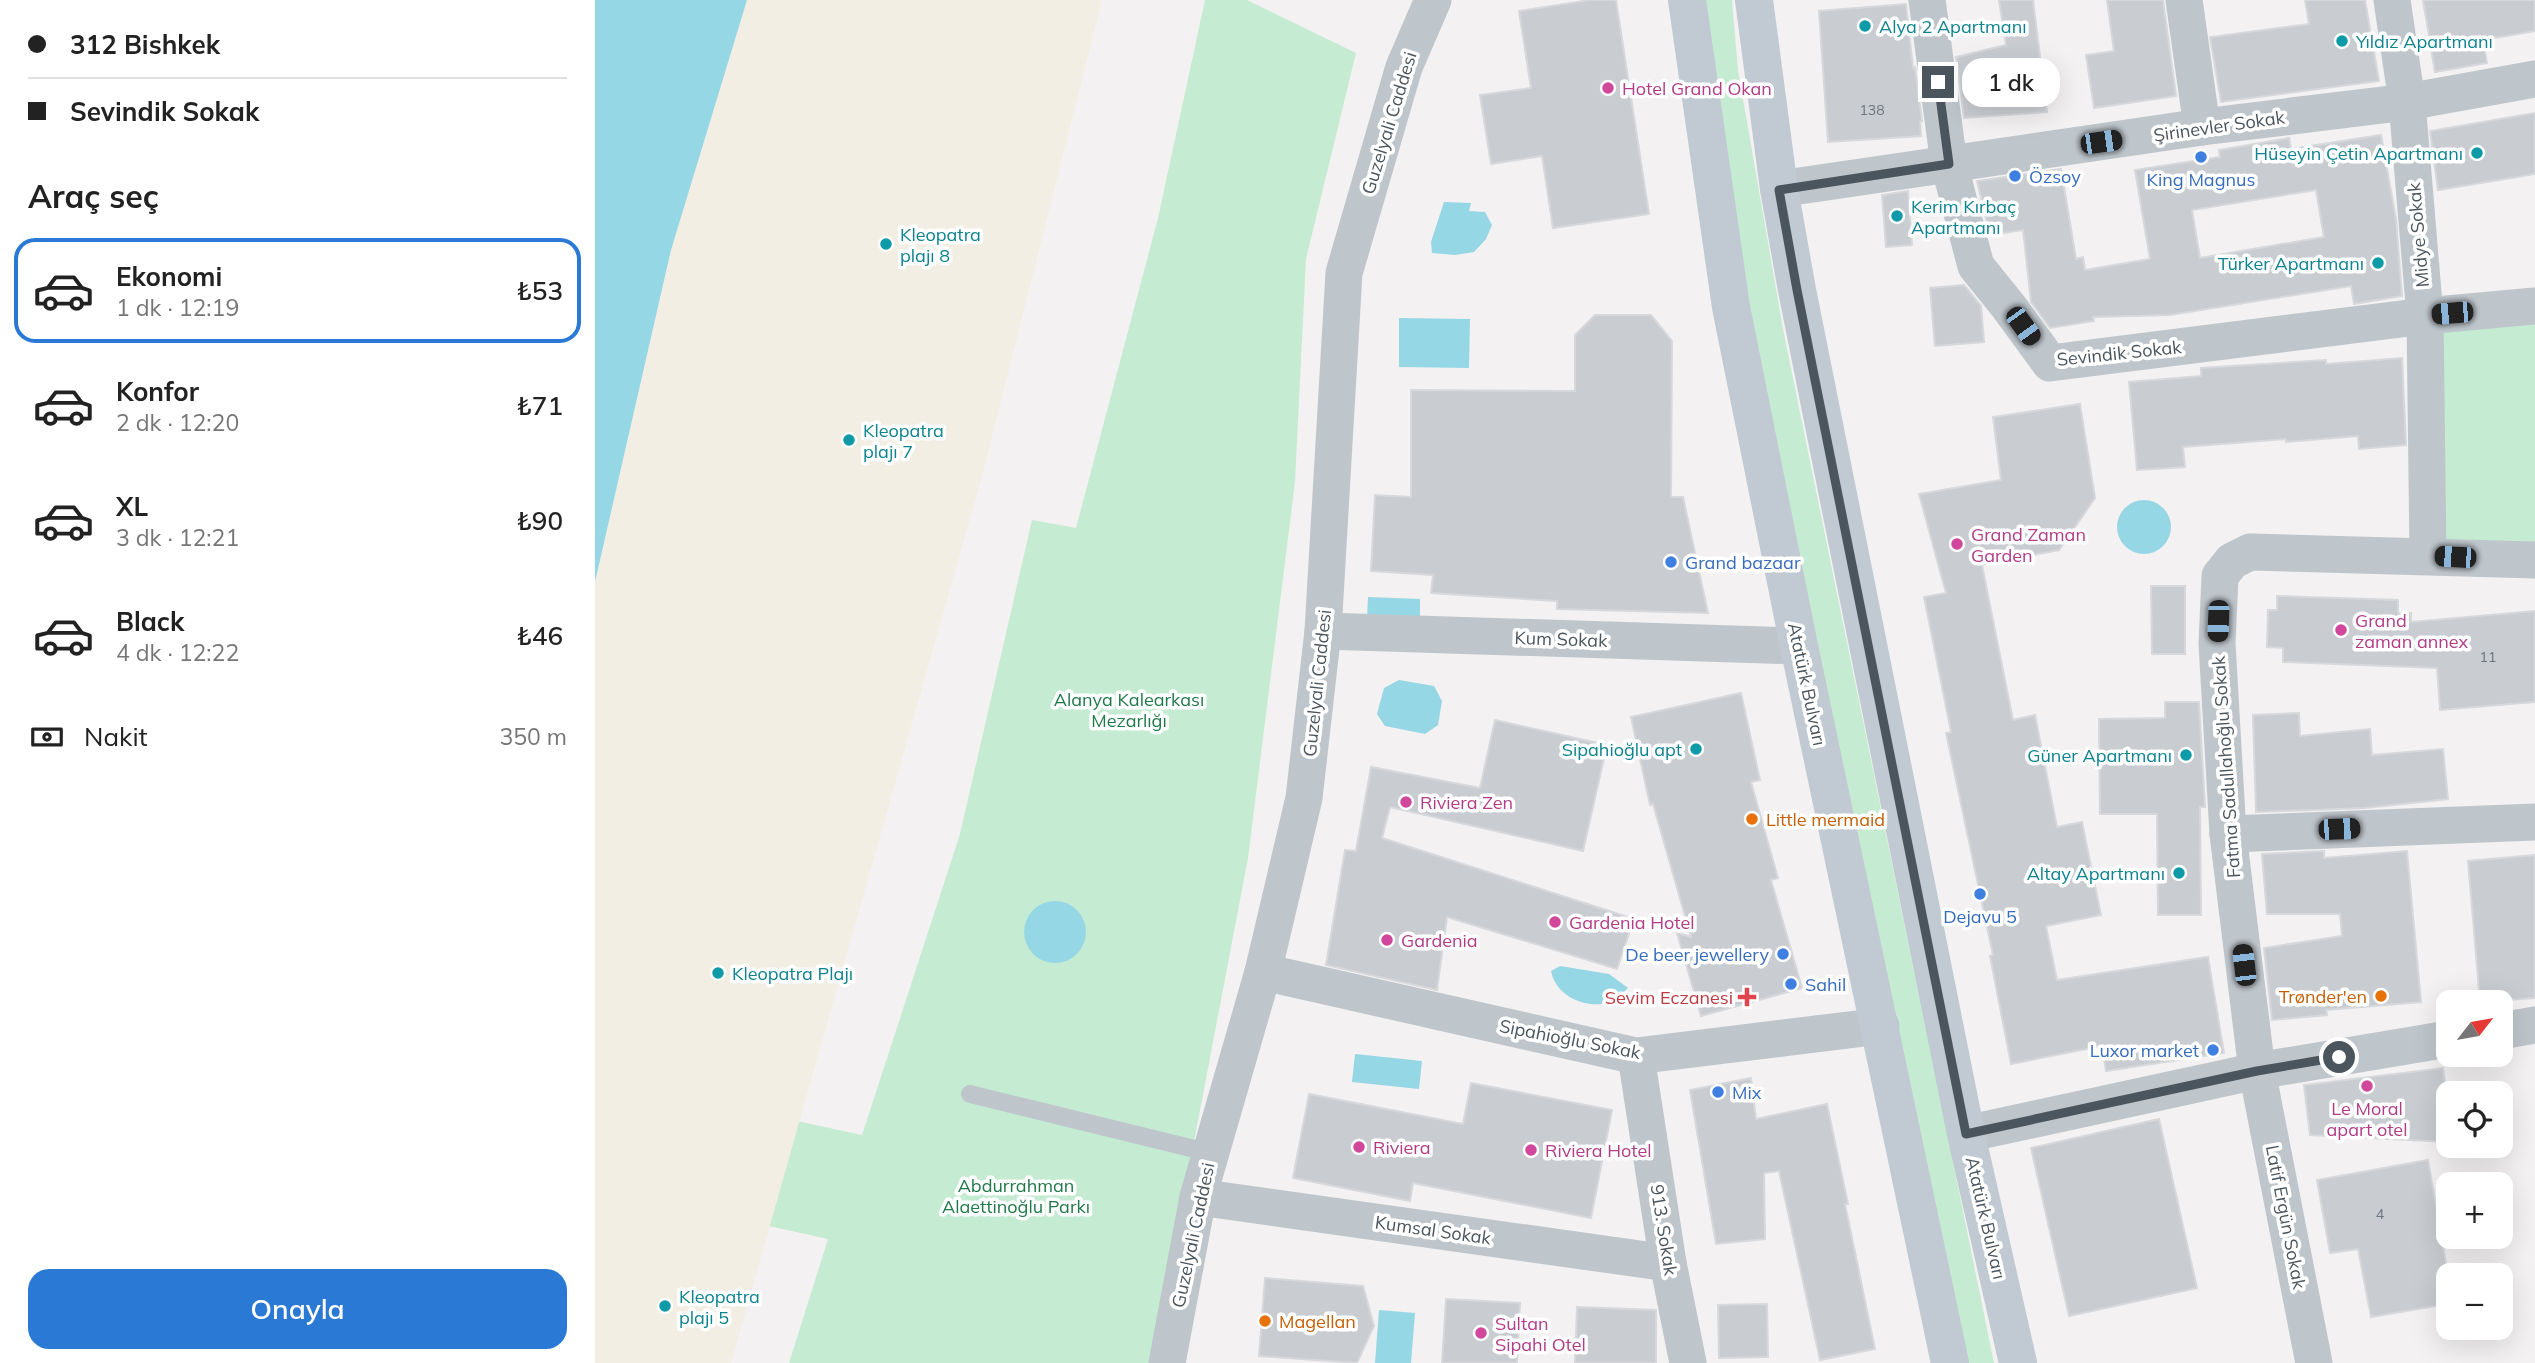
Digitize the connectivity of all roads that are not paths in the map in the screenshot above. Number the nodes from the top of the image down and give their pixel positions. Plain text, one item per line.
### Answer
1 (1433, 0) edge
2 (1687, 0) edge
3 (1755, 0) edge
4 (1927, 0) edge
5 (2184, 0) edge
6 (2392, 0) edge
7 (2535, 79) edge
8 (2407, 102) junction
9 (2203, 127) junction
10 (1949, 164) junction
11 (1779, 190) junction
12 (2535, 306) edge
13 (2425, 316) junction
14 (2428, 556) junction
15 (2535, 560) edge
16 (1323, 631) junction
17 (1799, 646) junction
18 (2535, 822) edge
19 (2228, 834) junction
20 (1263, 972) junction
21 (2535, 1025) edge
22 (1881, 1026) junction
23 (2513, 1029) edge
24 (2436, 1041) edge
25 (1636, 1056) junction
26 (2257, 1071) junction
27 (971, 1094) dead end
28 (1966, 1134) junction
29 (1210, 1153) junction
30 (1198, 1198) junction
31 (1668, 1263) junction
32 (1167, 1363) edge
33 (1688, 1363) edge
34 (1950, 1363) edge
35 (2018, 1363) edge
36 (2314, 1363) edge

1 - 16 street, Guzelyali Caddesi
2 - 17 street, Atatürk Bulvarı
3 - 11 street, Atatürk Bulvarı
4 - 10 street, Sevindik Sokak
5 - 9 street
6 - 8 street, Midye Sokak
7 - 8 street, Şirinevler Sokak
8 - 9 street, Şirinevler Sokak
8 - 13 street, Midye Sokak
9 - 10 street, Şirinevler Sokak
10 - 11 street, Şirinevler Sokak
10 - 13 street, Sevindik Sokak
11 - 28 street, Atatürk Bulvarı
12 - 13 street, Sevindik Sokak
13 - 14 street, Midye Sokak
14 - 15 street, Fatma Sadullahoğlu Sokak
14 - 19 street, Fatma Sadullahoğlu Sokak
16 - 17 street, Kum Sokak
16 - 20 street, Guzelyali Caddesi
17 - 22 street, Atatürk Bulvarı
18 - 19 street
19 - 26 street, Fatma Sadullahoğlu Sokak
20 - 25 street, Sipahioğlu Sokak
20 - 29 street, Guzelyali Caddesi
21 - 23 street
22 - 25 street, Sipahioğlu Sokak
22 - 34 street, Atatürk Bulvarı
24 - 26 street
25 - 31 street, 913. Sokak
26 - 28 street
26 - 36 street, Latif Ergün Sokak
27 - 29 lane
28 - 35 street, Atatürk Bulvarı
29 - 30 street, Guzelyali Caddesi
30 - 31 street, Kumsal Sokak
30 - 32 street, Guzelyali Caddesi
31 - 33 street, 913. Sokak

